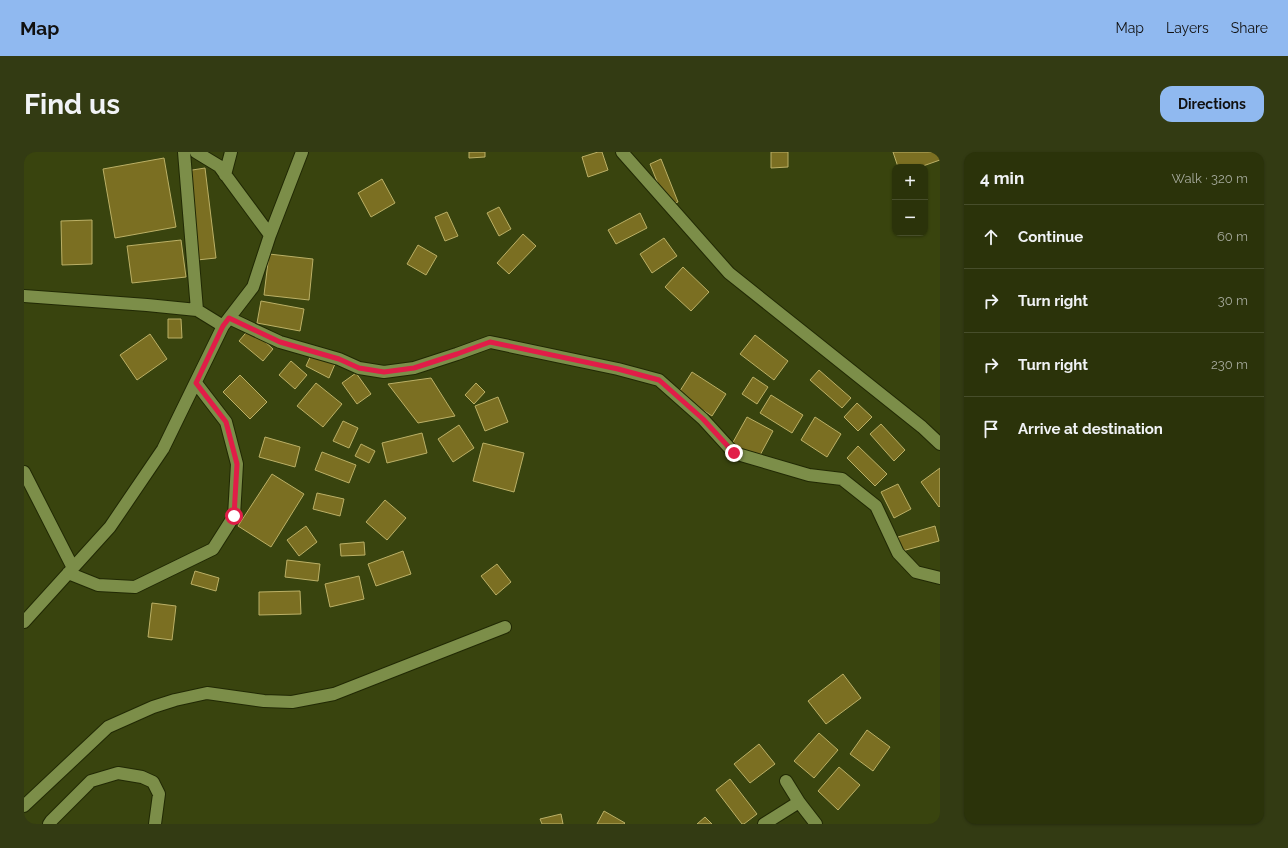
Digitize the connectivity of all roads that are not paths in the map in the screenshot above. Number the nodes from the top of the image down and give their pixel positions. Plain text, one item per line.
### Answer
1 (184, 152) edge
2 (196, 152) edge
3 (231, 152) edge
4 (302, 152) edge
5 (622, 152) edge
6 (225, 175) junction
7 (270, 235) junction
8 (24, 296) edge
9 (197, 310) junction
10 (226, 322) junction
11 (196, 383) junction
12 (940, 444) edge
13 (24, 472) edge
14 (71, 570) junction
15 (940, 578) edge
16 (24, 622) edge
17 (506, 627) dead end
18 (786, 781) dead end
19 (799, 802) junction
20 (24, 806) edge
21 (49, 824) edge
22 (155, 824) edge
23 (764, 824) edge
24 (816, 824) edge

1 - 9 street
2 - 6 street
3 - 6 street
4 - 7 street
5 - 12 street
6 - 7 street
7 - 10 street
8 - 9 street
9 - 10 street
10 - 11 street
10 - 15 street
11 - 14 street
11 - 14 street
13 - 14 street
14 - 16 street
17 - 20 street
18 - 19 street
19 - 23 street
19 - 24 street
21 - 22 street

